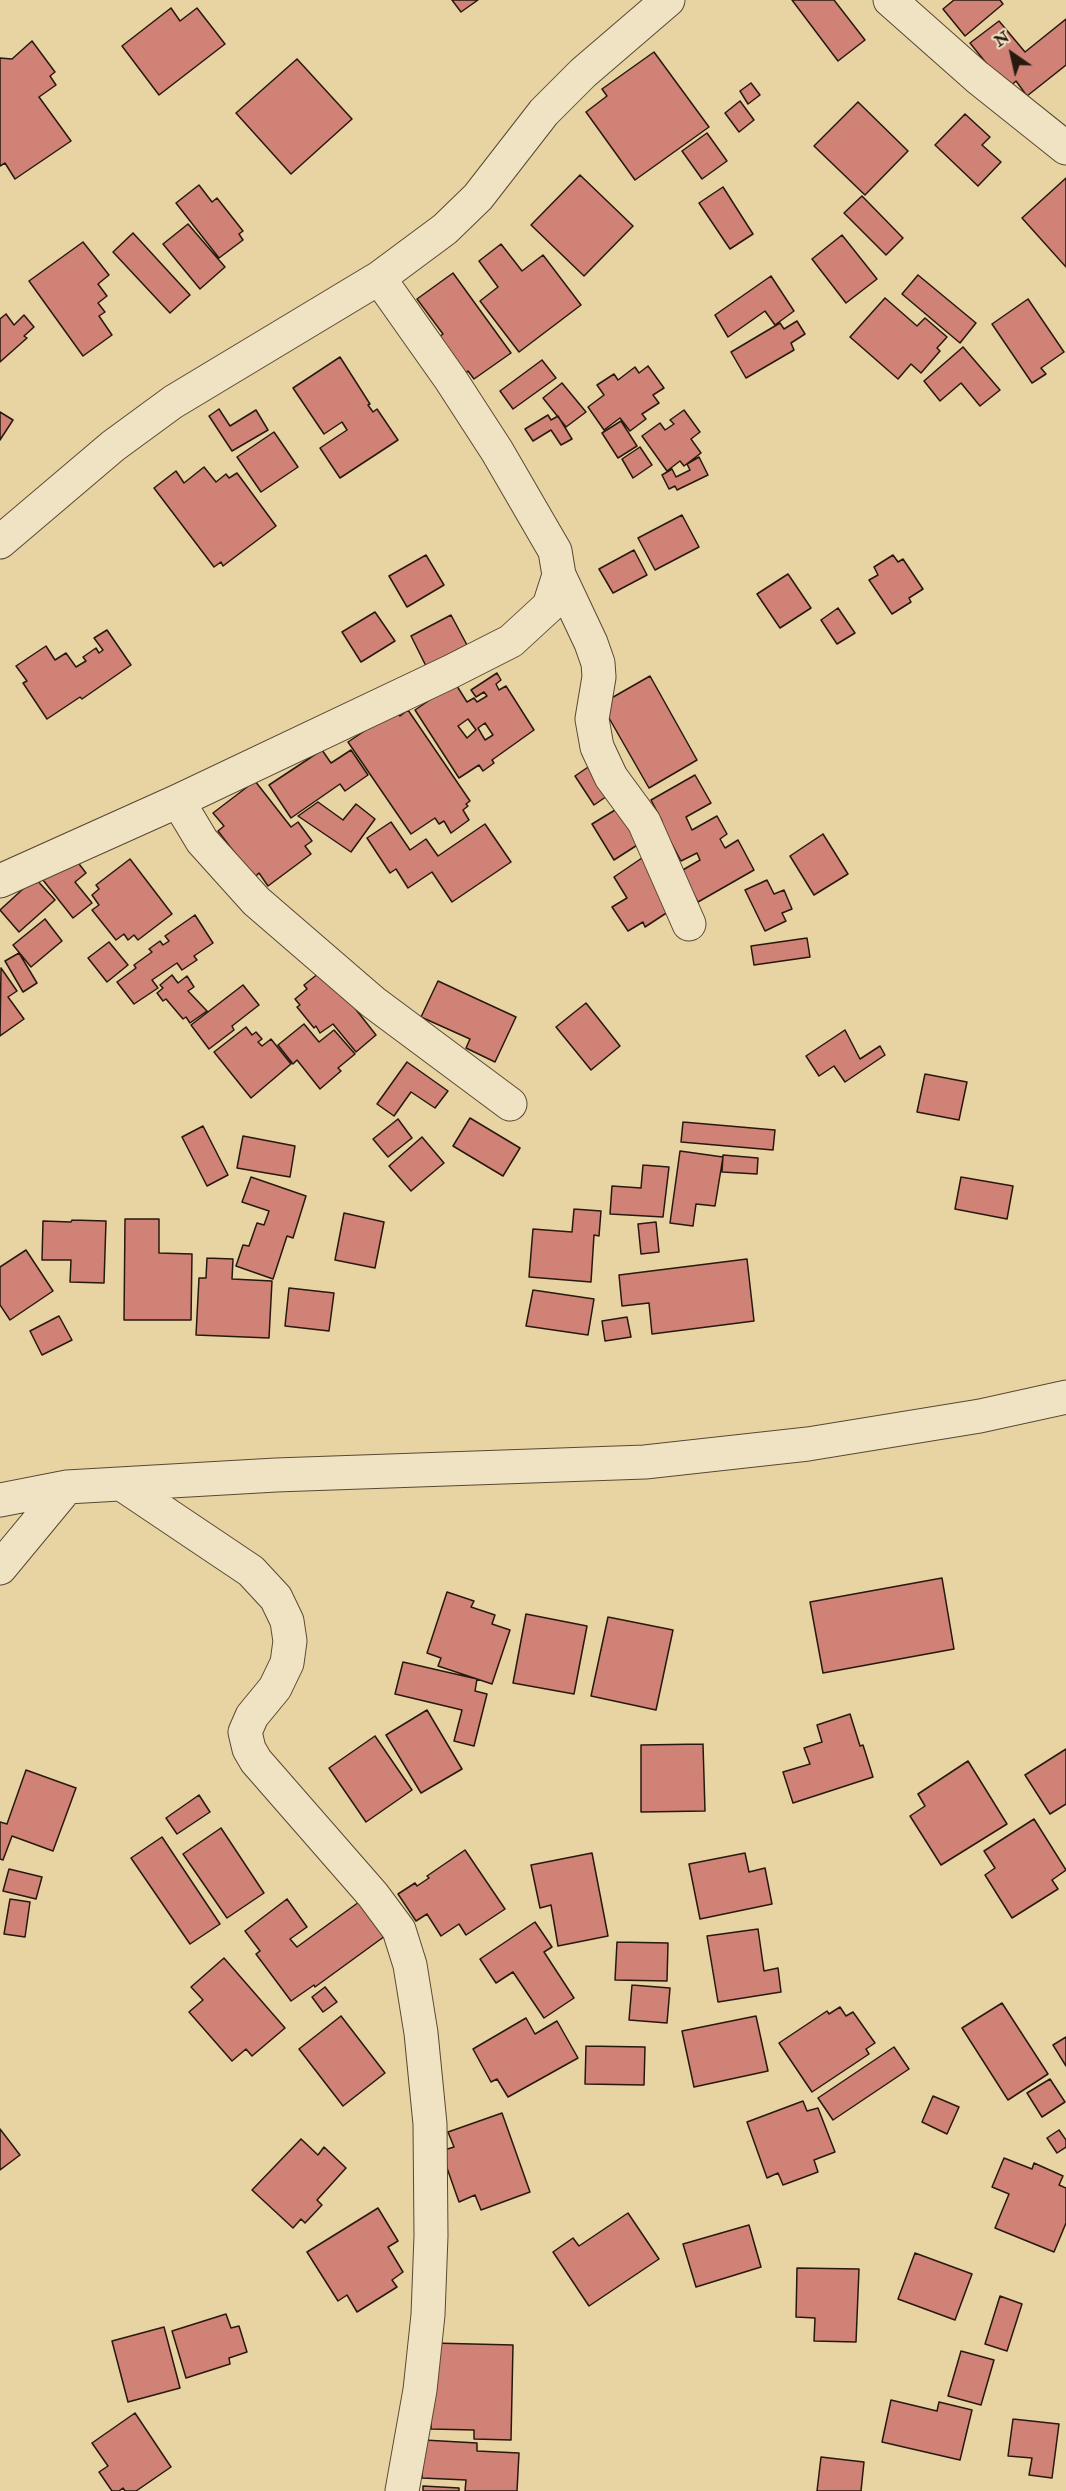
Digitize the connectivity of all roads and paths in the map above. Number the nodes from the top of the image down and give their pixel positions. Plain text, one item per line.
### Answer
1 (668, 0) edge
2 (894, 1) edge
3 (1066, 148) edge
4 (379, 278) junction
5 (0, 543) edge
6 (559, 576) junction
7 (178, 801) junction
8 (0, 881) edge
9 (689, 924) dead end
10 (510, 1104) dead end
11 (1066, 1397) edge
12 (123, 1485) junction
13 (67, 1487) junction
14 (0, 1500) edge
15 (0, 1569) edge
16 (402, 2491) edge

1 - 4 street
2 - 3 street
4 - 5 street
4 - 6 street
6 - 7 street
6 - 9 street
7 - 8 street
7 - 10 street
11 - 12 street
12 - 13 street
12 - 16 street
13 - 14 street
13 - 15 street

